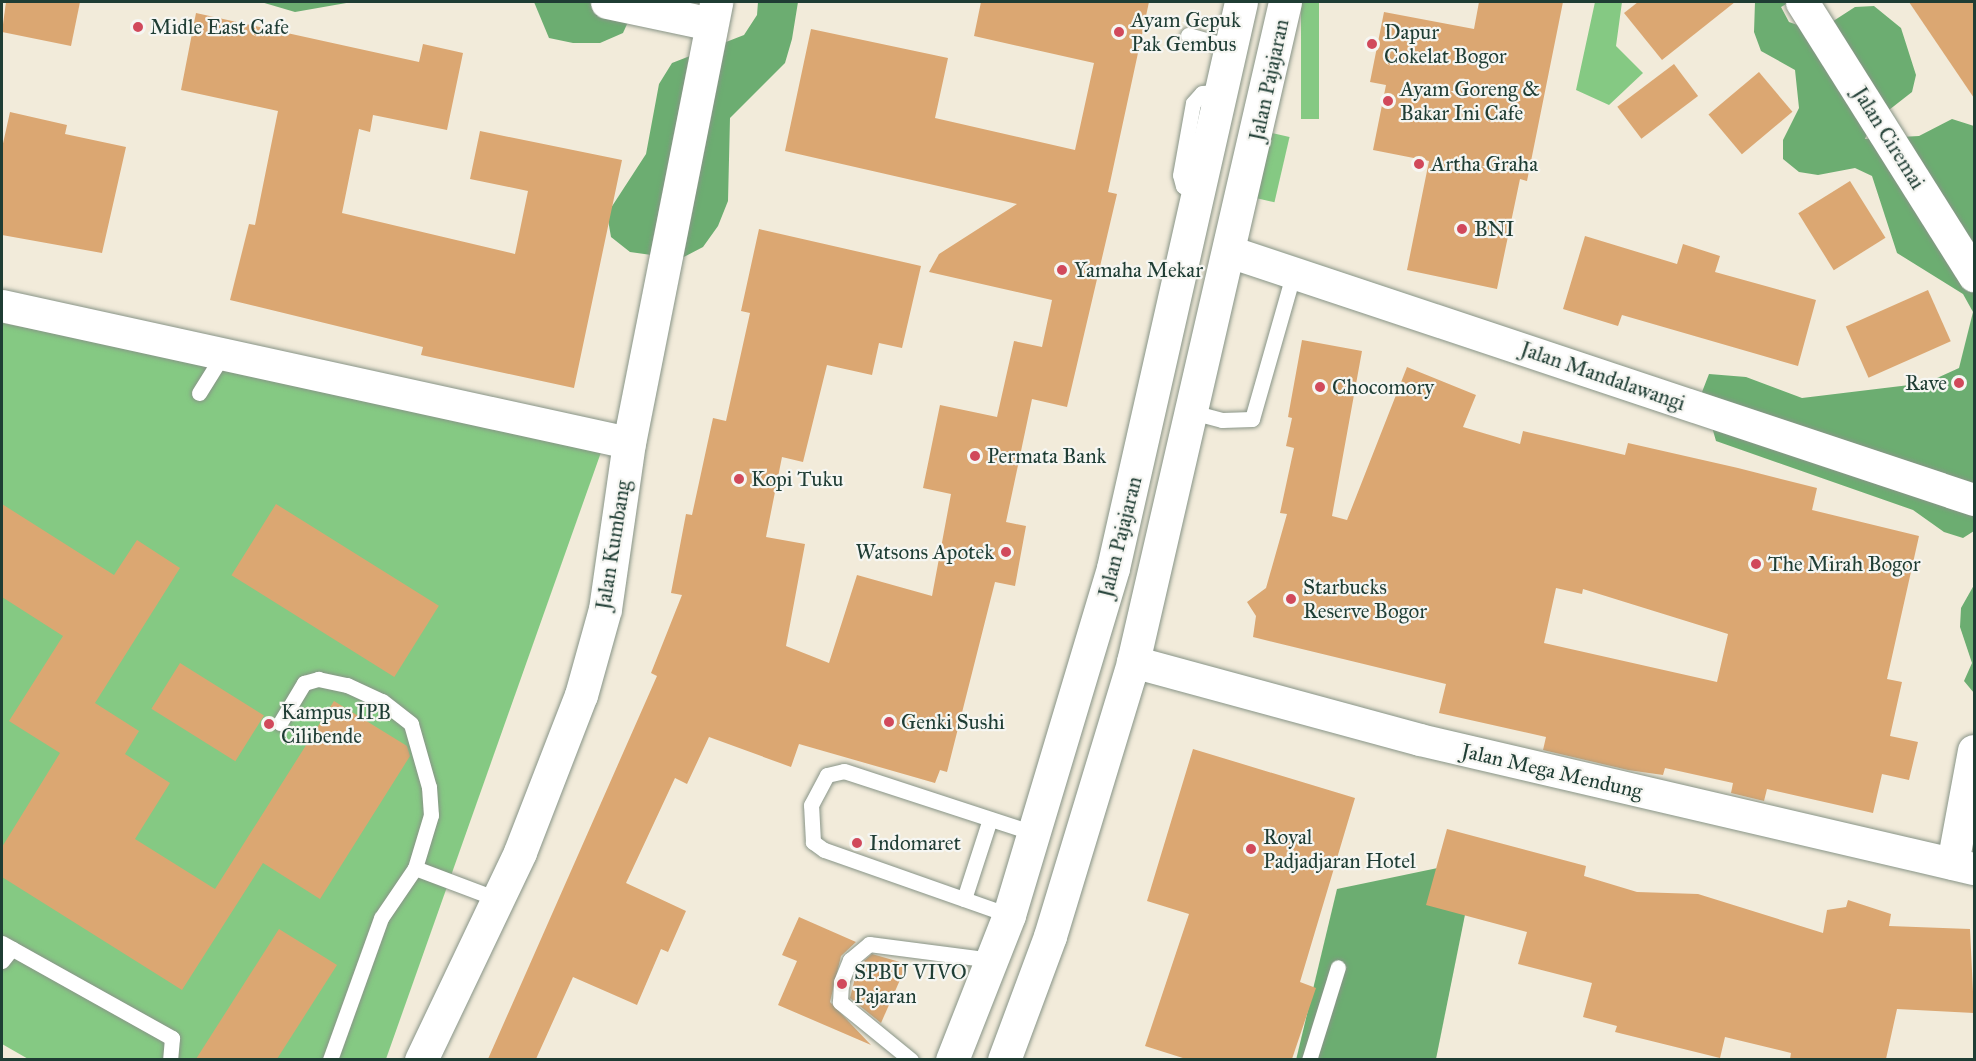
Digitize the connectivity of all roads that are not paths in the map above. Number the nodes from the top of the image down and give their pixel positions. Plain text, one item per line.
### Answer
1 (607, 2) edge
2 (1241, 2) edge
3 (1285, 2) edge
4 (1803, 2) edge
5 (714, 13) edge
6 (1188, 35) dead end
7 (1231, 46) junction
8 (1230, 252) junction
9 (1294, 272) junction
10 (1974, 275) edge
11 (2, 306) edge
12 (224, 353) junction
13 (199, 393) dead end
14 (1192, 412) junction
15 (629, 443) junction
16 (1974, 500) edge
17 (1133, 662) junction
18 (280, 723) dead end
19 (1974, 751) edge
20 (990, 819) junction
21 (1034, 833) junction
22 (1964, 867) edge
23 (415, 868) junction
24 (495, 898) junction
25 (964, 899) junction
26 (1009, 915) junction
27 (7, 946) edge
28 (992, 960) junction
29 (2, 961) edge
30 (1338, 968) dead end
31 (170, 1059) edge
32 (330, 1059) edge
33 (421, 1059) edge
34 (911, 1059) edge
35 (952, 1059) edge
36 (1004, 1059) edge
37 (1309, 1059) edge

1 - 5 main road
2 - 7 main road, Jalan Pajajaran
3 - 8 main road, Jalan Pajajaran
4 - 10 main road, Jalan Ciremai
5 - 15 main road, Jalan Kumbang
6 - 7 lane
7 - 21 main road, Jalan Pajajaran
8 - 9 street, Jalan Mandalawangi
8 - 14 main road, Jalan Pajajaran
9 - 14 lane
9 - 16 street, Jalan Mandalawangi
11 - 12 street
12 - 13 lane
12 - 15 street
14 - 17 main road, Jalan Pajajaran
15 - 24 main road, Jalan Kumbang
17 - 22 street, Jalan Mega Mendung
17 - 36 main road, Jalan Pajajaran
18 - 23 lane
19 - 22 street
20 - 21 lane
20 - 25 lane
20 - 25 lane
21 - 26 main road, Jalan Pajajaran
23 - 24 lane
23 - 32 lane
24 - 33 main road, Jalan Kumbang
25 - 26 lane
26 - 28 main road, Jalan Pajajaran
27 - 29 lane
27 - 31 lane
28 - 34 lane
28 - 35 main road, Jalan Pajajaran
30 - 37 lane

